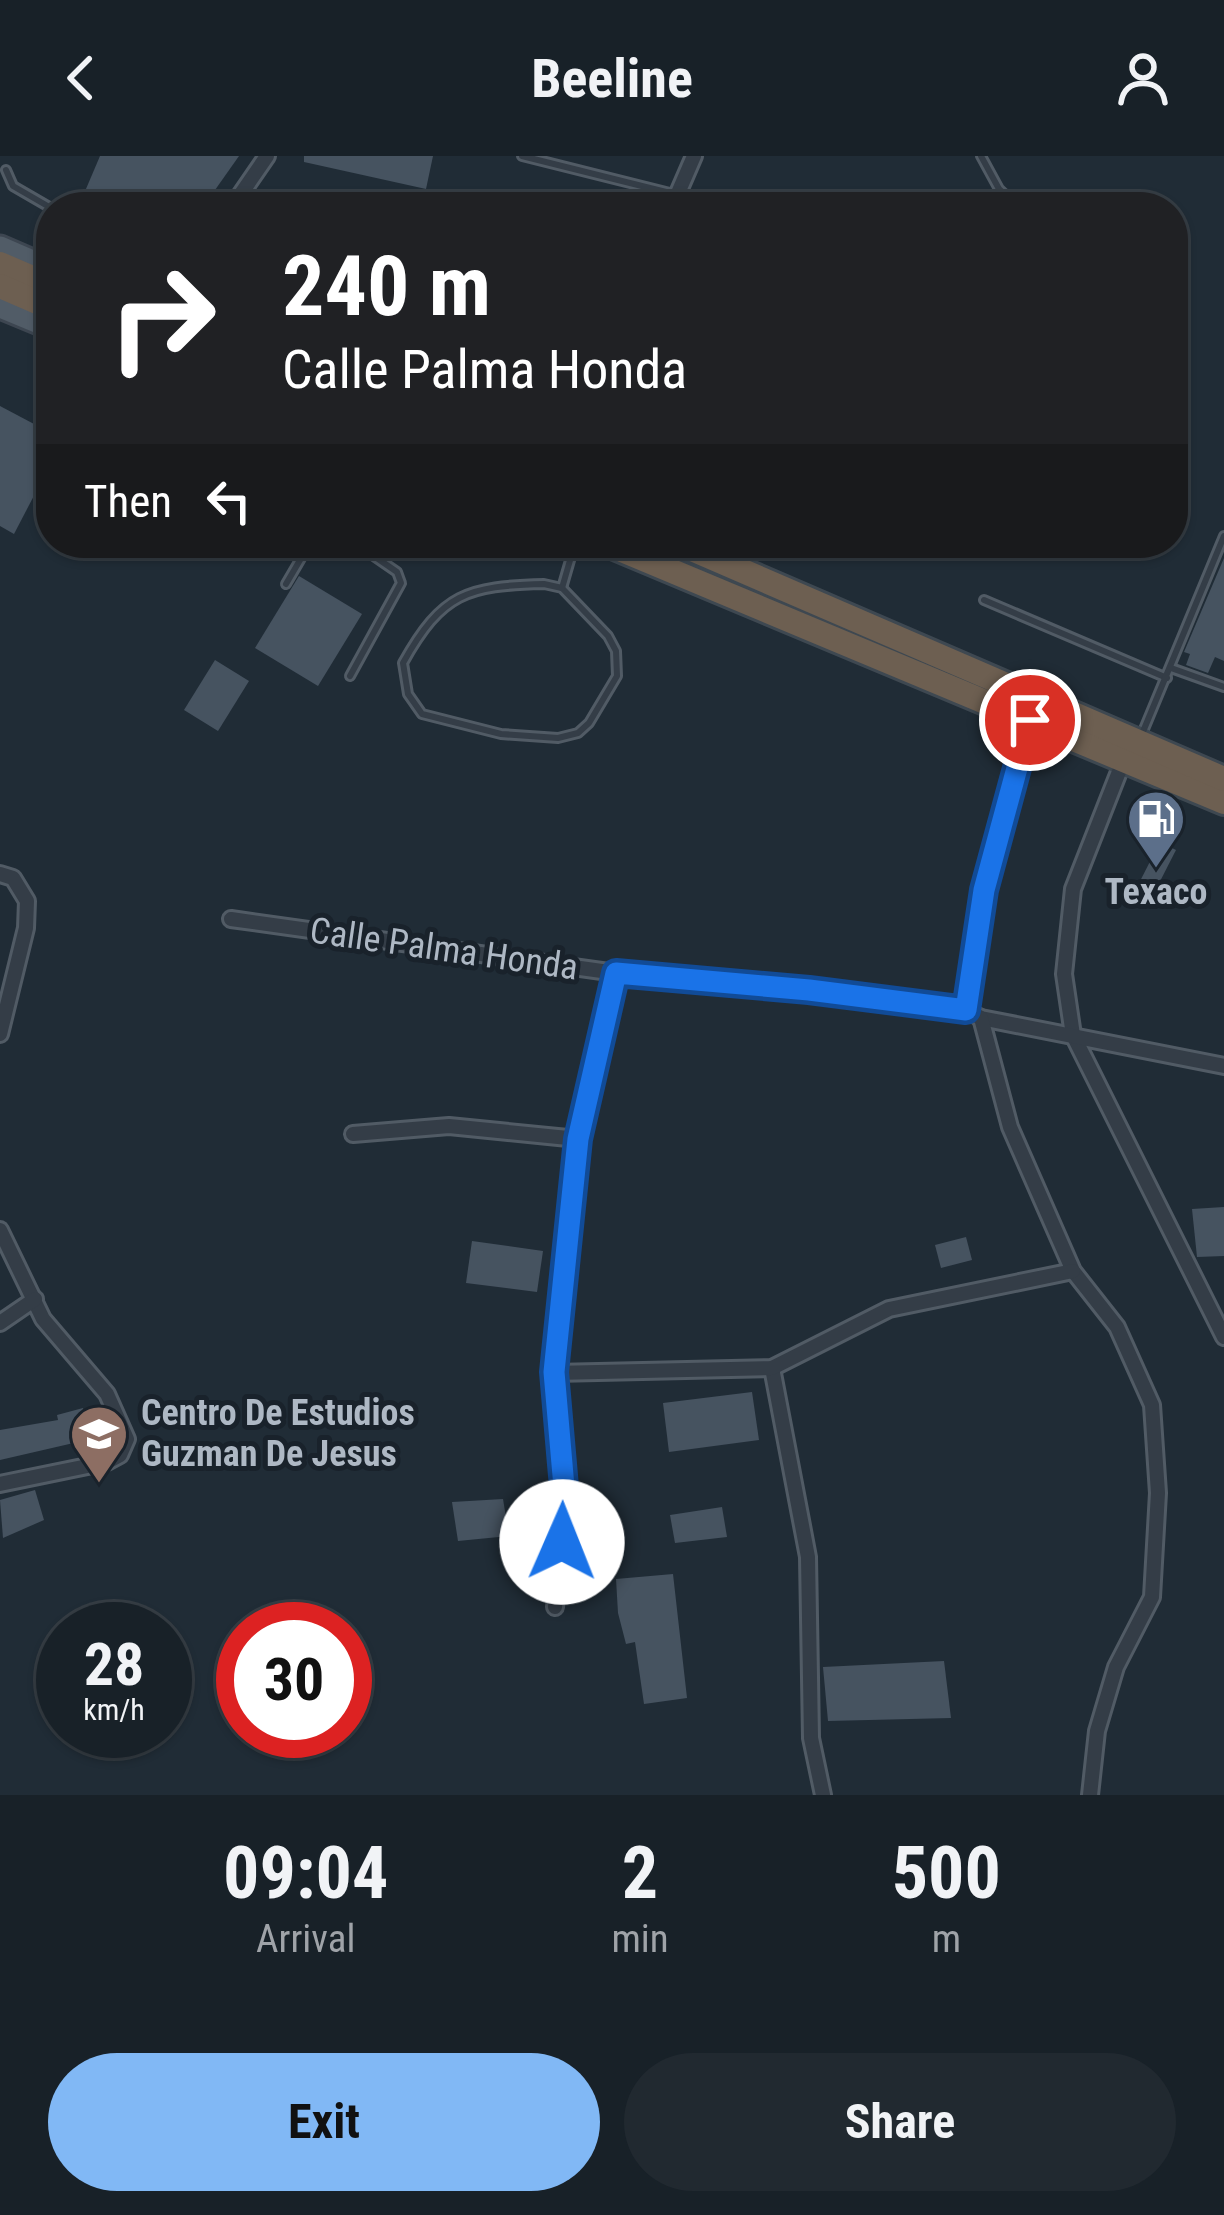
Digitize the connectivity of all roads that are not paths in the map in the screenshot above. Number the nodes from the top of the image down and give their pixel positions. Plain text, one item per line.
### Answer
1 (267, 156) edge
2 (522, 156) edge
3 (694, 156) edge
4 (981, 156) edge
5 (6, 170) dead end
6 (242, 192) edge
7 (644, 192) edge
8 (679, 192) edge
9 (1002, 192) edge
10 (36, 199) edge
11 (0, 247) edge
12 (36, 262) edge
13 (0, 264) edge
14 (36, 280) edge
15 (0, 286) edge
16 (36, 302) edge
17 (0, 307) edge
18 (36, 322) edge
19 (1224, 536) edge
20 (301, 558) edge
21 (377, 558) edge
22 (571, 558) edge
23 (641, 558) edge
24 (711, 558) edge
25 (286, 584) dead end
26 (562, 588) junction
27 (984, 600) dead end
28 (1171, 668) junction
29 (350, 676) dead end
30 (1167, 677) junction
31 (1224, 687) edge
32 (1030, 720) junction
33 (1132, 751) junction
34 (1224, 779) edge
35 (1224, 802) edge
36 (0, 874) edge
37 (231, 919) dead end
38 (616, 973) junction
39 (966, 1010) junction
40 (981, 1018) junction
41 (0, 1034) edge
42 (1073, 1035) junction
43 (1224, 1066) edge
44 (352, 1135) dead end
45 (578, 1139) junction
46 (0, 1230) edge
47 (1073, 1270) junction
48 (34, 1299) junction
49 (0, 1323) edge
50 (1224, 1337) edge
51 (772, 1368) junction
52 (554, 1372) junction
53 (0, 1484) edge
54 (554, 1607) dead end
55 (823, 1795) edge
56 (1090, 1795) edge

1 - 6 street
2 - 7 lane
3 - 8 street
4 - 9 lane
5 - 10 lane
11 - 12 main road
13 - 14 highway
15 - 16 highway
17 - 18 main road
19 - 28 lane
20 - 25 lane
21 - 29 lane
22 - 26 lane
23 - 32 highway
24 - 33 highway
26 - 26 lane
27 - 30 lane
28 - 30 lane
28 - 31 lane
30 - 33 lane
32 - 33 highway
32 - 39 street
33 - 34 highway
33 - 35 highway
33 - 42 street
36 - 41 street
37 - 38 street, Calle Palma Honda
38 - 39 street, Calle Palma Honda
38 - 45 street
39 - 40 street, Calle Palma Honda
40 - 42 street, Calle Palma Honda
40 - 47 street
42 - 43 street, Calle Palma Honda
42 - 50 street
44 - 45 street
45 - 52 street
46 - 48 street
47 - 51 street
47 - 56 street
48 - 49 street
48 - 53 street
51 - 52 street
51 - 55 street
52 - 54 street

